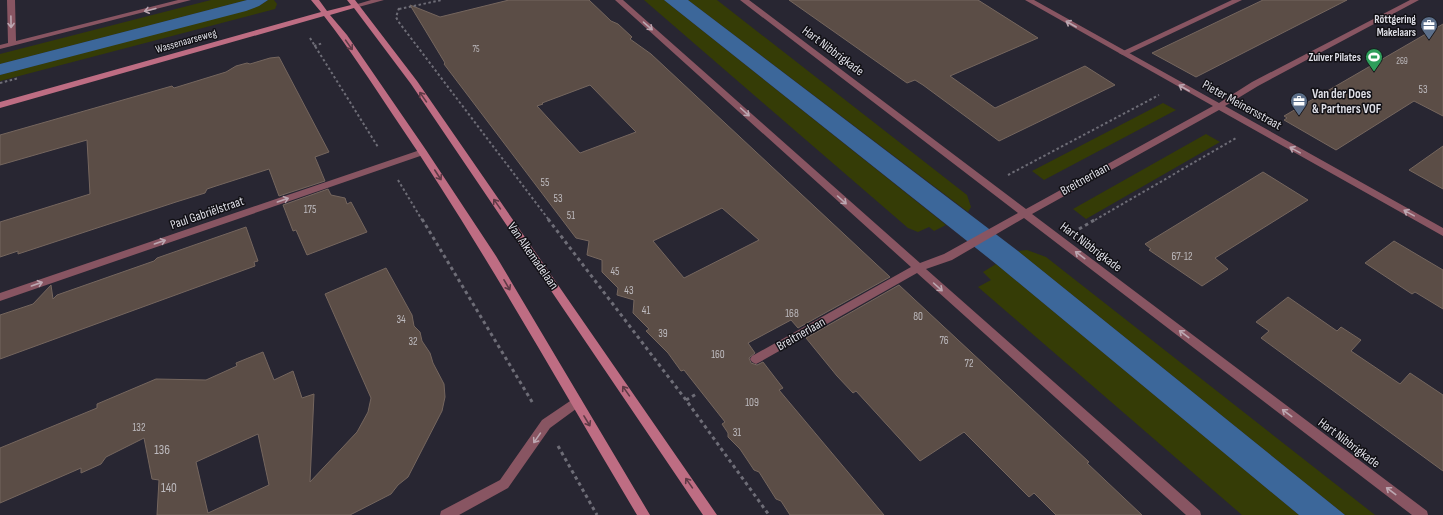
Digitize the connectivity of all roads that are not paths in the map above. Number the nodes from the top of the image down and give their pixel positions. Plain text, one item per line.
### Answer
1 (11, 0) edge
2 (187, 0) edge
3 (315, 0) edge
4 (380, 0) edge
5 (619, 0) edge
6 (744, 0) edge
7 (1029, 0) edge
8 (1238, 0) edge
9 (1415, 0) edge
10 (353, 3) edge
11 (326, 13) junction
12 (12, 44) junction
13 (0, 47) edge
14 (1123, 53) junction
15 (0, 105) edge
16 (1218, 107) junction
17 (423, 152) junction
18 (1024, 213) junction
19 (1443, 232) edge
20 (916, 268) junction
21 (0, 297) edge
22 (756, 360) dead end
23 (576, 402) junction
24 (446, 515) edge
25 (644, 515) edge
26 (712, 515) edge
27 (1195, 515) edge
28 (1422, 515) edge

1 -> 12 street
2 -> 12 street
3 - 11 main road
4 - 10 street, Wassenaarseweg
5 -> 20 street
6 - 18 street, Hart Nibbrigkade
14 -> 7 street, Pieter Meinersstraat
8 - 14 street
9 - 16 street, Breitnerlaan
10 - 11 main road, Wassenaarseweg
26 -> 10 main road, Van Alkemadelaan
11 - 15 main road, Wassenaarseweg
11 -> 17 main road
12 - 13 street
16 -> 14 street, Pieter Meinersstraat
16 - 18 street, Breitnerlaan
19 -> 16 street, Pieter Meinersstraat
21 -> 17 street, Paul Gabriëlstraat
17 -> 23 main road
18 - 20 street, Breitnerlaan
28 -> 18 street, Hart Nibbrigkade
20 - 22 street, Breitnerlaan
20 -> 27 street
23 -> 24 street
23 -> 25 main road

